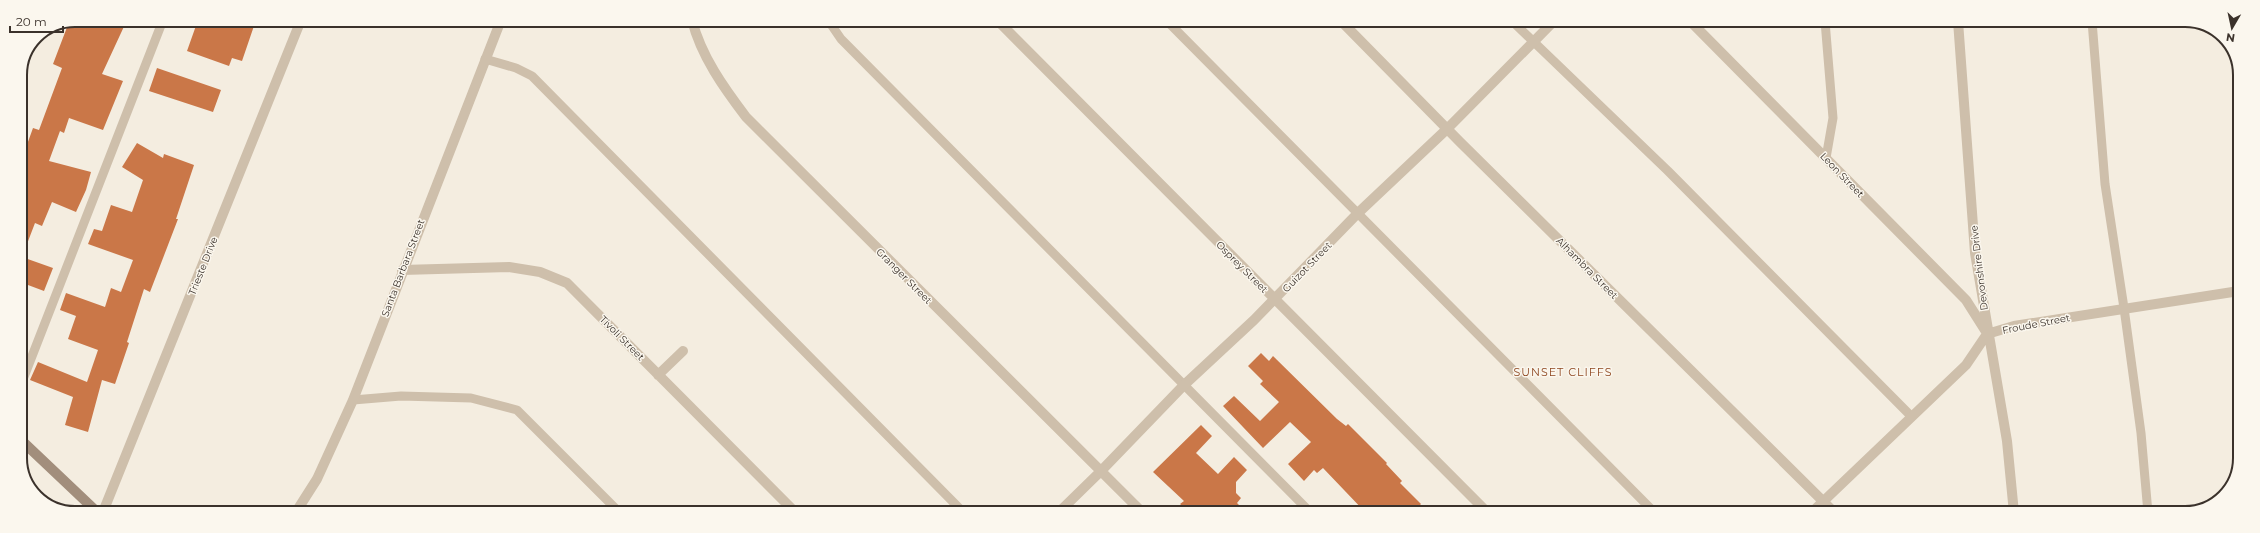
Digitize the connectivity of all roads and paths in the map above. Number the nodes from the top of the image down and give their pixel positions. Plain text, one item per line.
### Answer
1 (160, 27) edge
2 (298, 27) edge
3 (498, 27) edge
4 (695, 27) edge
5 (833, 27) edge
6 (1004, 27) edge
7 (1173, 27) edge
8 (1347, 27) edge
9 (1518, 27) edge
10 (1548, 27) edge
11 (1696, 27) edge
12 (1825, 27) edge
13 (1958, 27) edge
14 (2092, 27) edge
15 (1533, 43) junction
16 (485, 59) junction
17 (1447, 129) junction
18 (1826, 158) junction
19 (1358, 213) junction
20 (402, 270) junction
21 (2233, 292) edge
22 (1275, 300) junction
23 (2124, 308) junction
24 (1987, 334) junction
25 (683, 351) dead end
26 (27, 369) edge
27 (658, 375) junction
28 (1183, 386) junction
29 (353, 400) junction
30 (1911, 416) junction
31 (27, 446) edge
32 (1101, 471) junction
33 (1822, 500) junction
34 (91, 506) edge
35 (105, 506) edge
36 (300, 506) edge
37 (613, 506) edge
38 (789, 506) edge
39 (957, 506) edge
40 (1065, 506) edge
41 (1136, 506) edge
42 (1305, 506) edge
43 (1481, 506) edge
44 (1648, 506) edge
45 (1817, 506) edge
46 (1828, 506) edge
47 (2013, 506) edge
48 (2147, 506) edge

1 - 26 lane
2 - 35 street, Trieste Drive
3 - 16 street, Santa Barbara Street
4 - 32 street, Granger Street
5 - 28 lane
6 - 22 street, Osprey Street
7 - 19 lane
8 - 17 street, Alhambra Street
9 - 15 lane
10 - 15 street, Guizot Street
11 - 18 street, Leon Street
12 - 18 lane
13 - 24 street, Devonshire Drive
14 - 23 lane
15 - 17 street, Guizot Street
15 - 30 lane
16 - 20 street, Santa Barbara Street
16 - 39 lane
17 - 19 street, Guizot Street
17 - 33 street, Alhambra Street
18 - 24 street, Leon Street
19 - 22 street, Guizot Street
19 - 44 lane
20 - 27 street, Tivoli Street
20 - 29 street, Santa Barbara Street
21 - 23 street, Froude Street
22 - 28 street, Guizot Street
22 - 43 street, Osprey Street
23 - 24 street, Froude Street
23 - 48 lane
24 - 30 street
24 - 47 street, Devonshire Drive
25 - 27 street
27 - 38 street, Tivoli Street
28 - 32 street, Guizot Street
28 - 42 lane
29 - 36 street, Santa Barbara Street
29 - 37 lane
30 - 33 street
31 - 34 main road
32 - 40 street, Guizot Street
32 - 41 street, Granger Street
33 - 45 street
33 - 46 street, Alhambra Street

